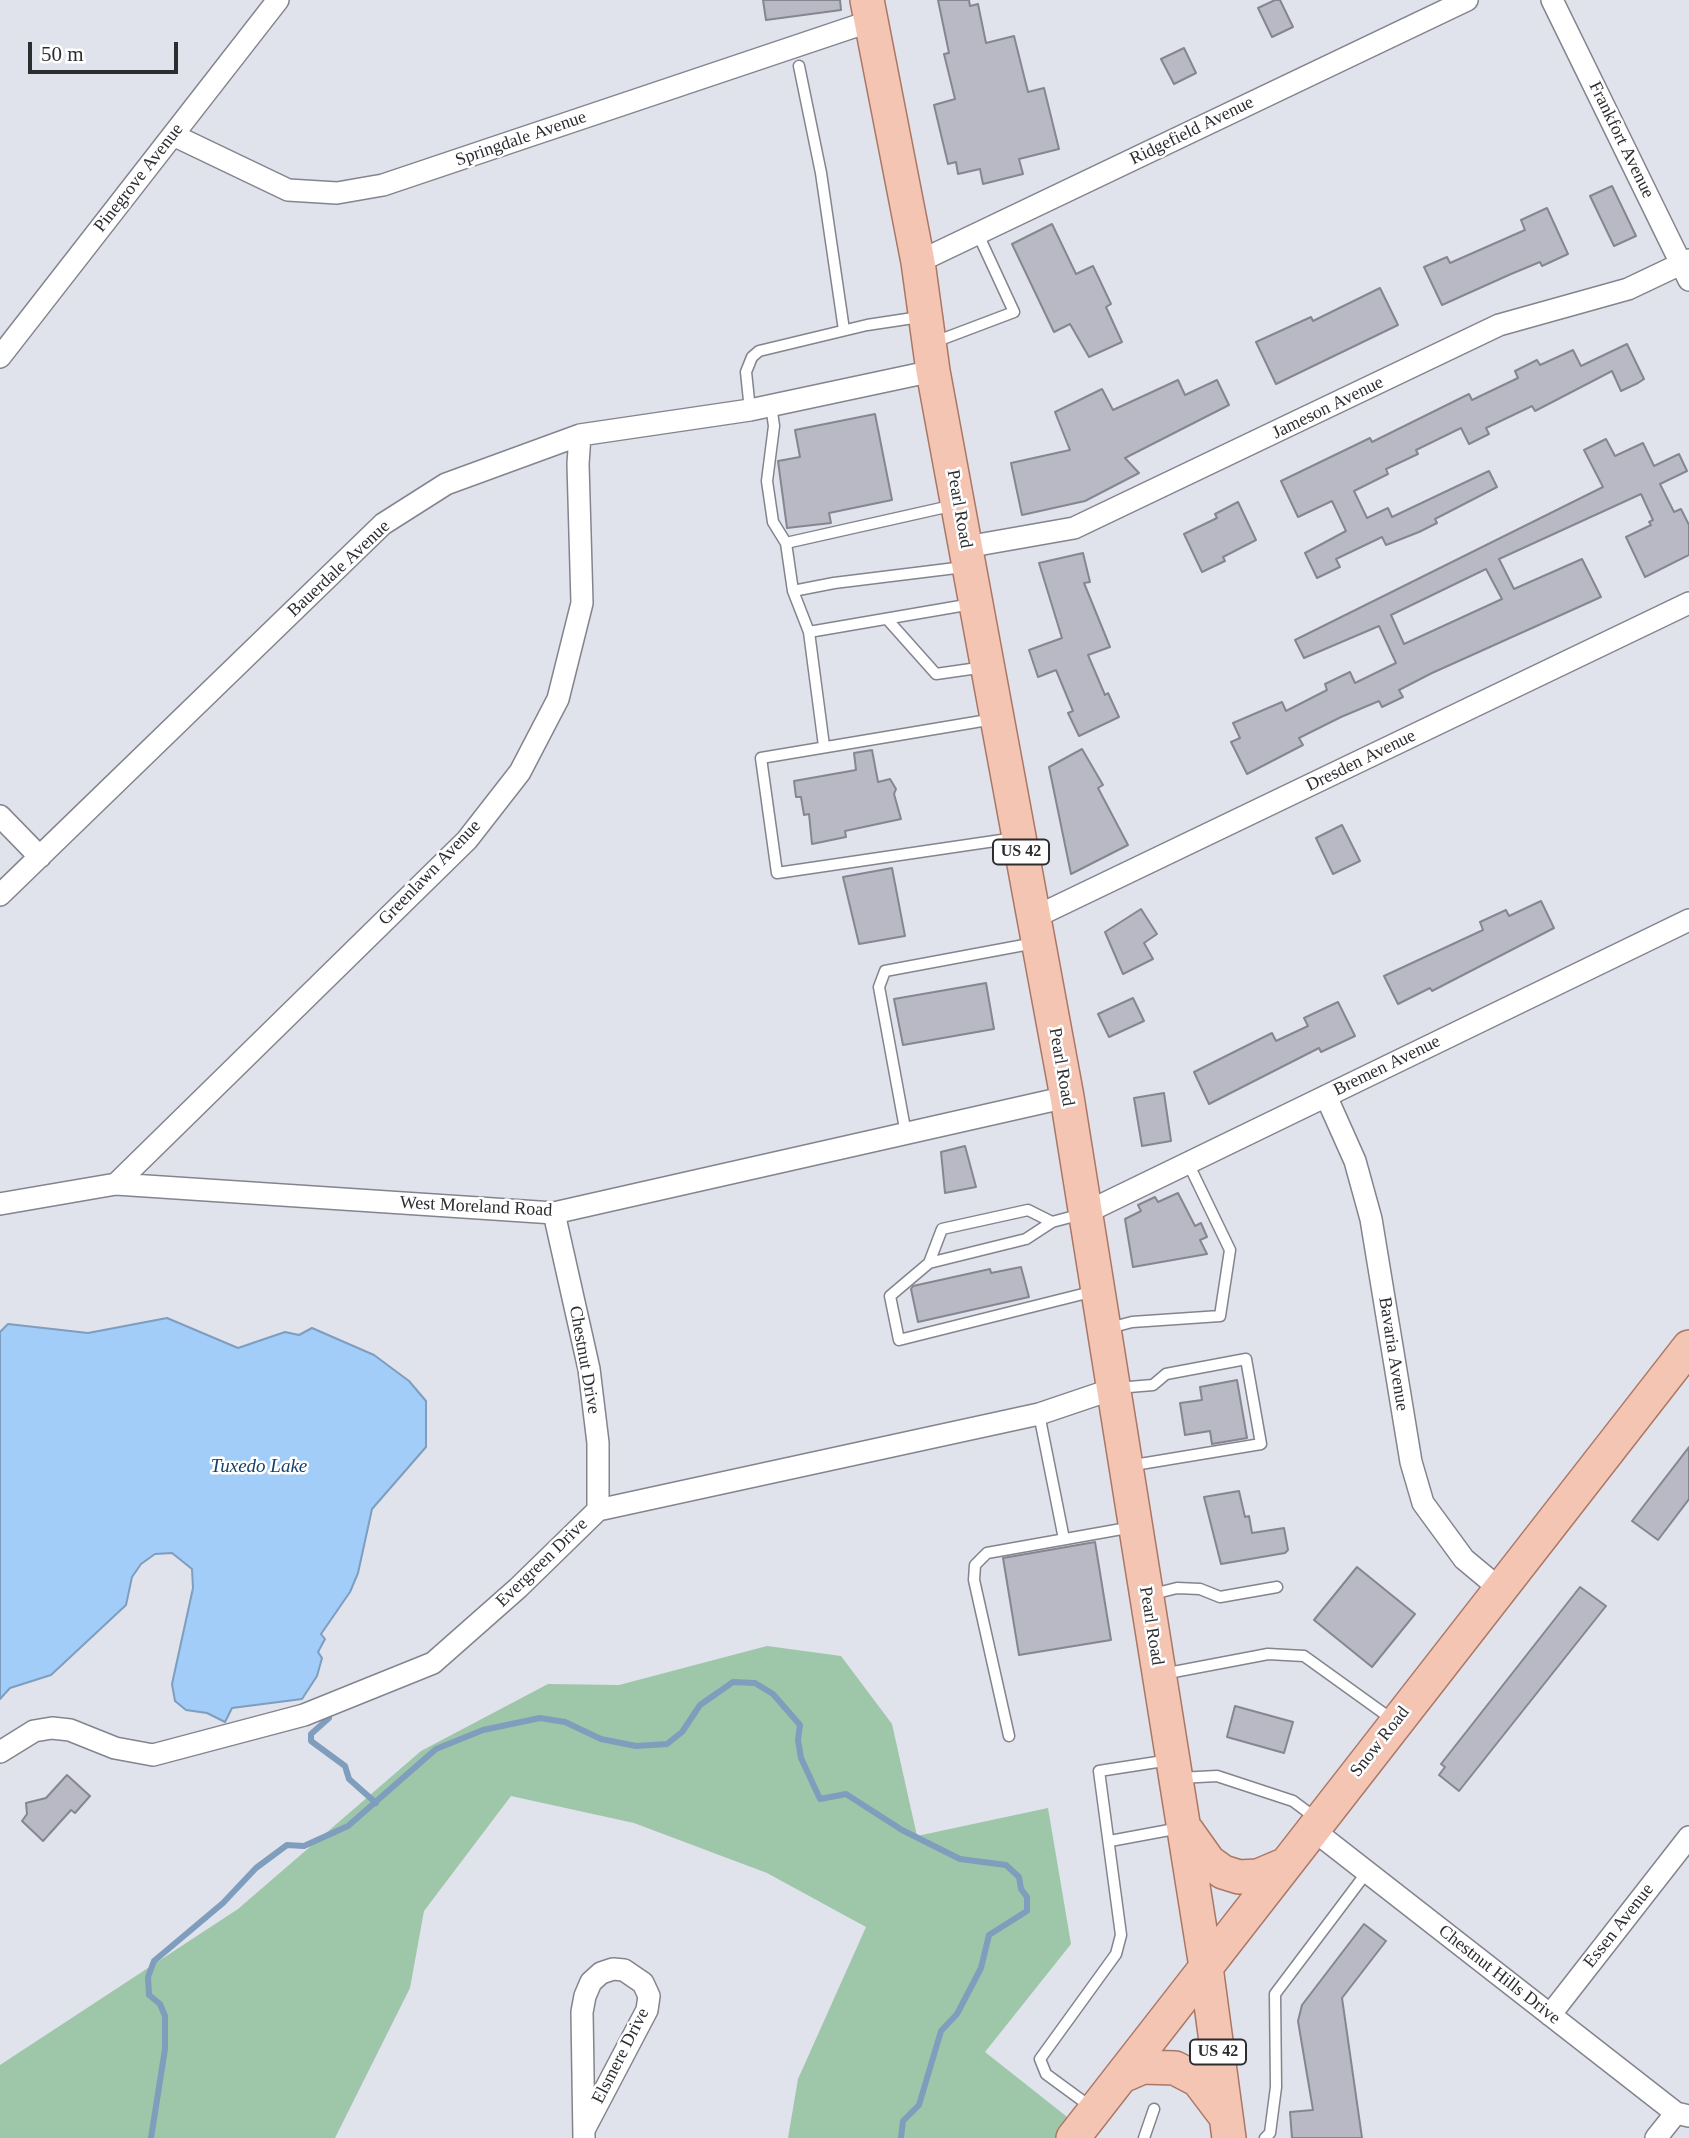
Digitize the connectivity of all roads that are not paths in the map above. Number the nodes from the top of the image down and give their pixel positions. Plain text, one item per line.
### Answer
1 (278, 0) edge
2 (1466, 0) edge
3 (1552, 0) edge
4 (869, 11) edge
5 (799, 66) dead end
6 (173, 135) junction
7 (977, 232) junction
8 (918, 262) junction
9 (1687, 268) edge
10 (844, 330) junction
11 (929, 344) junction
12 (0, 357) edge
13 (761, 407) junction
14 (580, 435) junction
15 (958, 505) junction
16 (786, 543) junction
17 (968, 557) junction
18 (793, 591) junction
19 (976, 603) junction
20 (1689, 603) edge
21 (887, 619) junction
22 (809, 632) junction
23 (988, 667) junction
24 (997, 718) junction
25 (824, 746) junction
26 (0, 816) edge
27 (1019, 838) junction
28 (40, 857) junction
29 (0, 895) edge
30 (1689, 920) edge
31 (1035, 930) junction
32 (1326, 1096) junction
33 (1067, 1097) junction
34 (906, 1133) junction
35 (1189, 1165) junction
36 (116, 1184) junction
37 (0, 1204) edge
38 (554, 1213) junction
39 (1085, 1213) junction
40 (1052, 1222) junction
41 (929, 1263) junction
42 (1097, 1290) junction
43 (1104, 1330) junction
44 (1689, 1347) edge
45 (1113, 1389) junction
46 (1039, 1414) junction
47 (1126, 1466) junction
48 (598, 1510) junction
49 (1135, 1526) junction
50 (1065, 1539) junction
51 (1276, 1587) dead end
52 (1500, 1589) junction
53 (1146, 1595) junction
54 (1159, 1675) junction
55 (1396, 1722) junction
56 (1009, 1736) dead end
57 (0, 1752) edge
58 (1174, 1769) junction
59 (1315, 1825) junction
60 (1184, 1827) junction
61 (1689, 1837) edge
62 (1110, 1841) junction
63 (1284, 1865) junction
64 (1367, 1872) junction
65 (1206, 1967) junction
66 (1550, 2015) junction
67 (1122, 2076) junction
68 (1154, 2109) dead end
69 (1095, 2110) junction
70 (1682, 2115) edge
71 (1228, 2128) edge
72 (584, 2133) edge
73 (1073, 2138) edge
74 (1144, 2138) edge
75 (1265, 2138) edge
76 (1656, 2138) edge

1 - 6 street, Pinegrove Avenue
2 - 7 street, Ridgefield Avenue
3 - 9 street, Frankfort Avenue
4 - 6 street, Springdale Avenue
4 - 8 main road, Pearl Road / US 42
5 - 10 lane
6 - 12 street, Pinegrove Avenue
7 - 8 street, Ridgefield Avenue
7 - 11 lane
8 - 11 main road, Pearl Road / US 42
9 - 17 street, Jameson Avenue
10 - 11 lane
10 - 13 lane
11 - 13 street, Bauerdale Avenue
11 - 15 main road, Pearl Road / US 42
13 - 14 street, Bauerdale Avenue
13 - 16 lane
14 - 28 street, Bauerdale Avenue
14 - 36 street, Greenlawn Avenue
15 - 16 lane
15 - 17 main road, Pearl Road / US 42
16 - 18 lane
17 - 18 lane
17 - 19 main road, Pearl Road / US 42
18 - 22 lane
19 - 21 lane
19 - 23 main road, Pearl Road / US 42
20 - 31 street, Dresden Avenue
21 - 22 lane
21 - 23 lane
22 - 25 lane
23 - 24 main road, Pearl Road / US 42
24 - 25 lane
24 - 27 main road, Pearl Road / US 42
25 - 27 lane
26 - 28 street
27 - 31 main road, Pearl Road / US 42
28 - 29 street, Bauerdale Avenue
30 - 32 street, Bremen Avenue
31 - 33 main road, Pearl Road / US 42
31 - 34 lane
32 - 35 street, Bremen Avenue
32 - 52 street, Bavaria Avenue
33 - 34 street, West Moreland Road
33 - 39 main road, Pearl Road / US 42
34 - 38 street, West Moreland Road
35 - 39 street, Bremen Avenue
35 - 43 lane
36 - 37 street, West Moreland Road
36 - 38 street, West Moreland Road
38 - 48 street, Chestnut Drive
39 - 40 lane
39 - 42 main road, Pearl Road / US 42
40 - 41 lane
40 - 41 lane
41 - 42 lane
42 - 43 main road, Pearl Road / US 42
43 - 45 main road, Pearl Road / US 42
44 - 52 main road, Snow Road
45 - 46 street, Evergreen Drive
45 - 47 main road, Pearl Road / US 42
45 - 47 lane
46 - 48 street, Evergreen Drive
46 - 50 lane
47 - 49 main road, Pearl Road / US 42
48 - 57 street, Evergreen Drive
49 - 50 lane
49 - 53 main road, Pearl Road / US 42
50 - 56 lane
51 - 53 lane
52 - 55 main road, Snow Road
53 - 54 main road, Pearl Road / US 42
54 - 55 lane
54 - 58 main road, Pearl Road / US 42
55 - 59 main road, Snow Road
58 - 59 lane
58 - 60 main road, Pearl Road / US 42
58 - 62 lane
59 - 63 main road, Snow Road
59 - 64 street, Chestnut Hills Drive
60 - 62 lane
60 - 63 main road
60 - 65 main road, Pearl Road / US 42
61 - 66 street, Essen Avenue
62 - 69 lane
63 - 65 main road, Snow Road
64 - 66 street, Chestnut Hills Drive
64 - 75 lane
65 - 67 main road, Snow Road
65 - 71 main road, Pearl Road / US 42
66 - 70 street, Chestnut Hills Drive
67 - 69 main road, Snow Road
67 - 71 main road
68 - 74 lane
69 - 73 main road, Snow Road
70 - 76 street
72 - 72 street, Elsmere Drive

